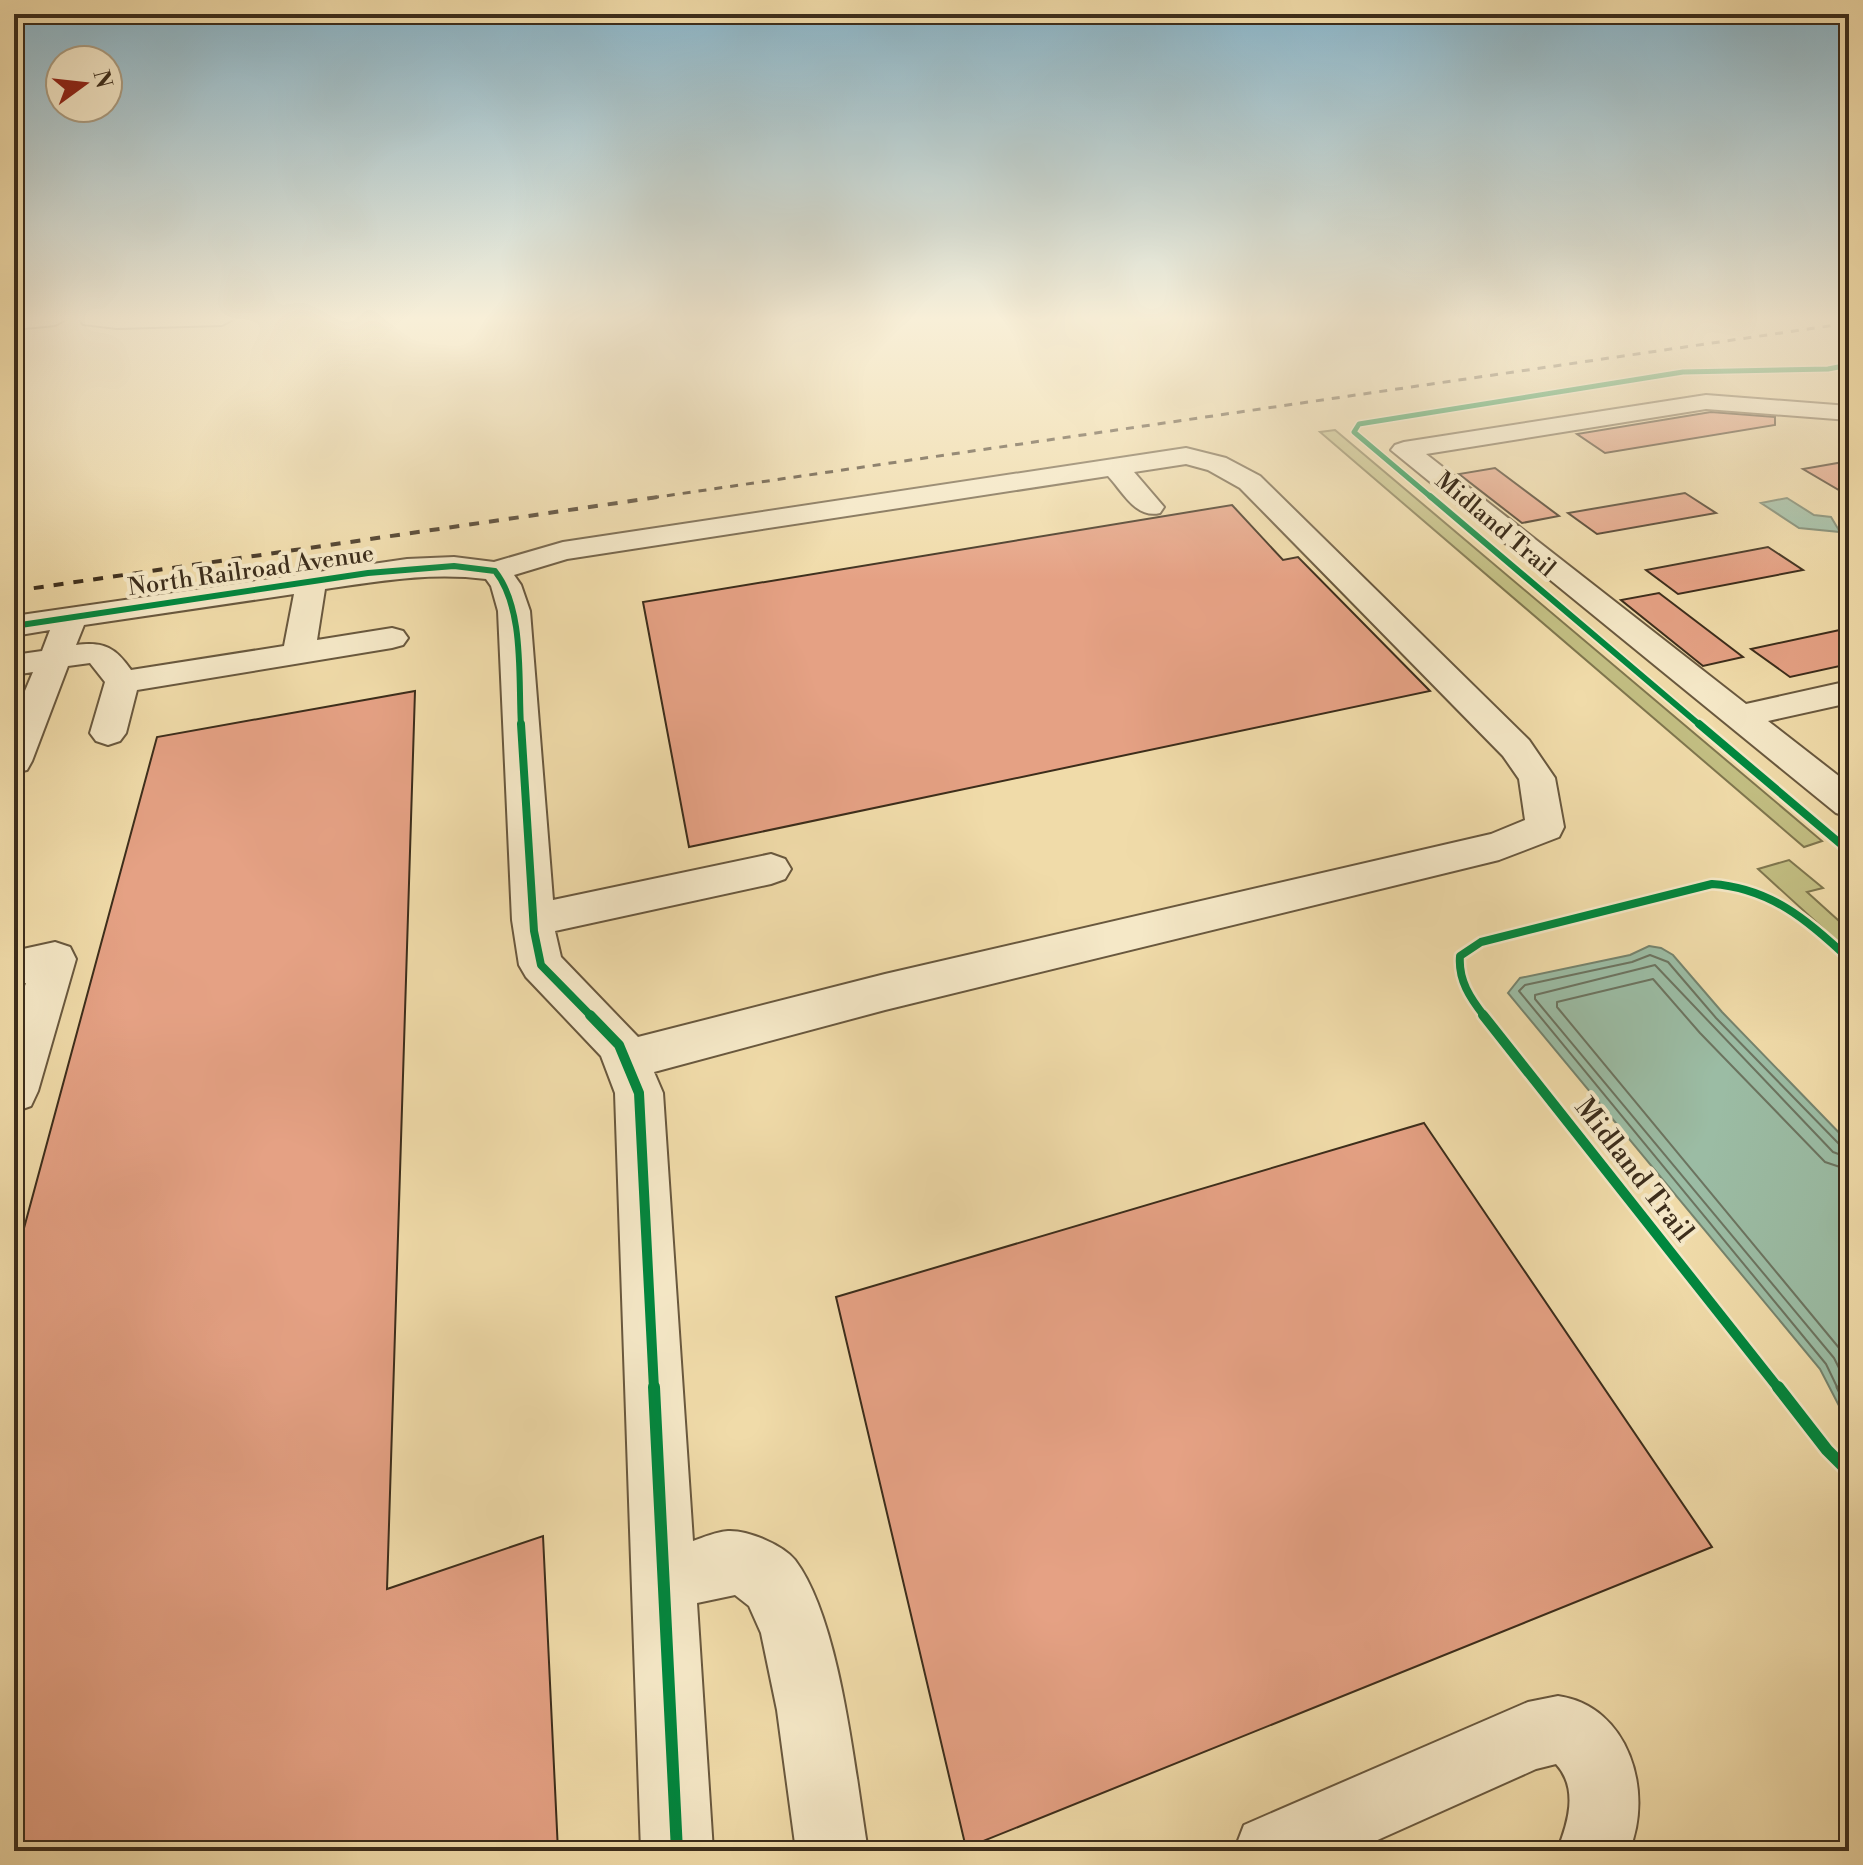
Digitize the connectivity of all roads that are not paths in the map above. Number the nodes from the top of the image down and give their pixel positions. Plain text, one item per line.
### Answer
1 (1681, 406) edge
2 (1751, 406) edge
3 (1849, 413) edge
4 (1115, 467) junction
5 (1150, 507) dead end
6 (495, 571) junction
7 (311, 582) junction
8 (71, 618) junction
9 (14, 626) edge
10 (392, 638) dead end
11 (299, 653) junction
12 (55, 657) junction
13 (14, 665) edge
14 (115, 671) junction
15 (1849, 692) edge
16 (1740, 716) junction
17 (108, 733) dead end
18 (14, 761) edge
19 (1849, 804) edge
20 (771, 869) dead end
21 (533, 920) junction
22 (14, 968) edge
23 (625, 1060) junction
24 (14, 1091) edge
25 (664, 1582) junction
26 (677, 1851) edge
27 (832, 1851) edge
28 (1270, 1851) edge
29 (1593, 1851) edge

1 - 16 street
2 - 3 street
4 - 5 street
4 - 6 street
4 - 23 street
6 - 7 street, North Railroad Avenue
6 - 21 street
7 - 8 street, North Railroad Avenue
7 - 11 street
8 - 9 street, North Railroad Avenue
8 - 12 street
10 - 11 street
11 - 14 street
12 - 13 street
12 - 14 street
12 - 18 street
14 - 17 street
15 - 16 street
16 - 19 street
20 - 21 street
21 - 23 street
22 - 24 street
23 - 25 street
25 - 26 street
25 - 27 street
28 - 29 street

